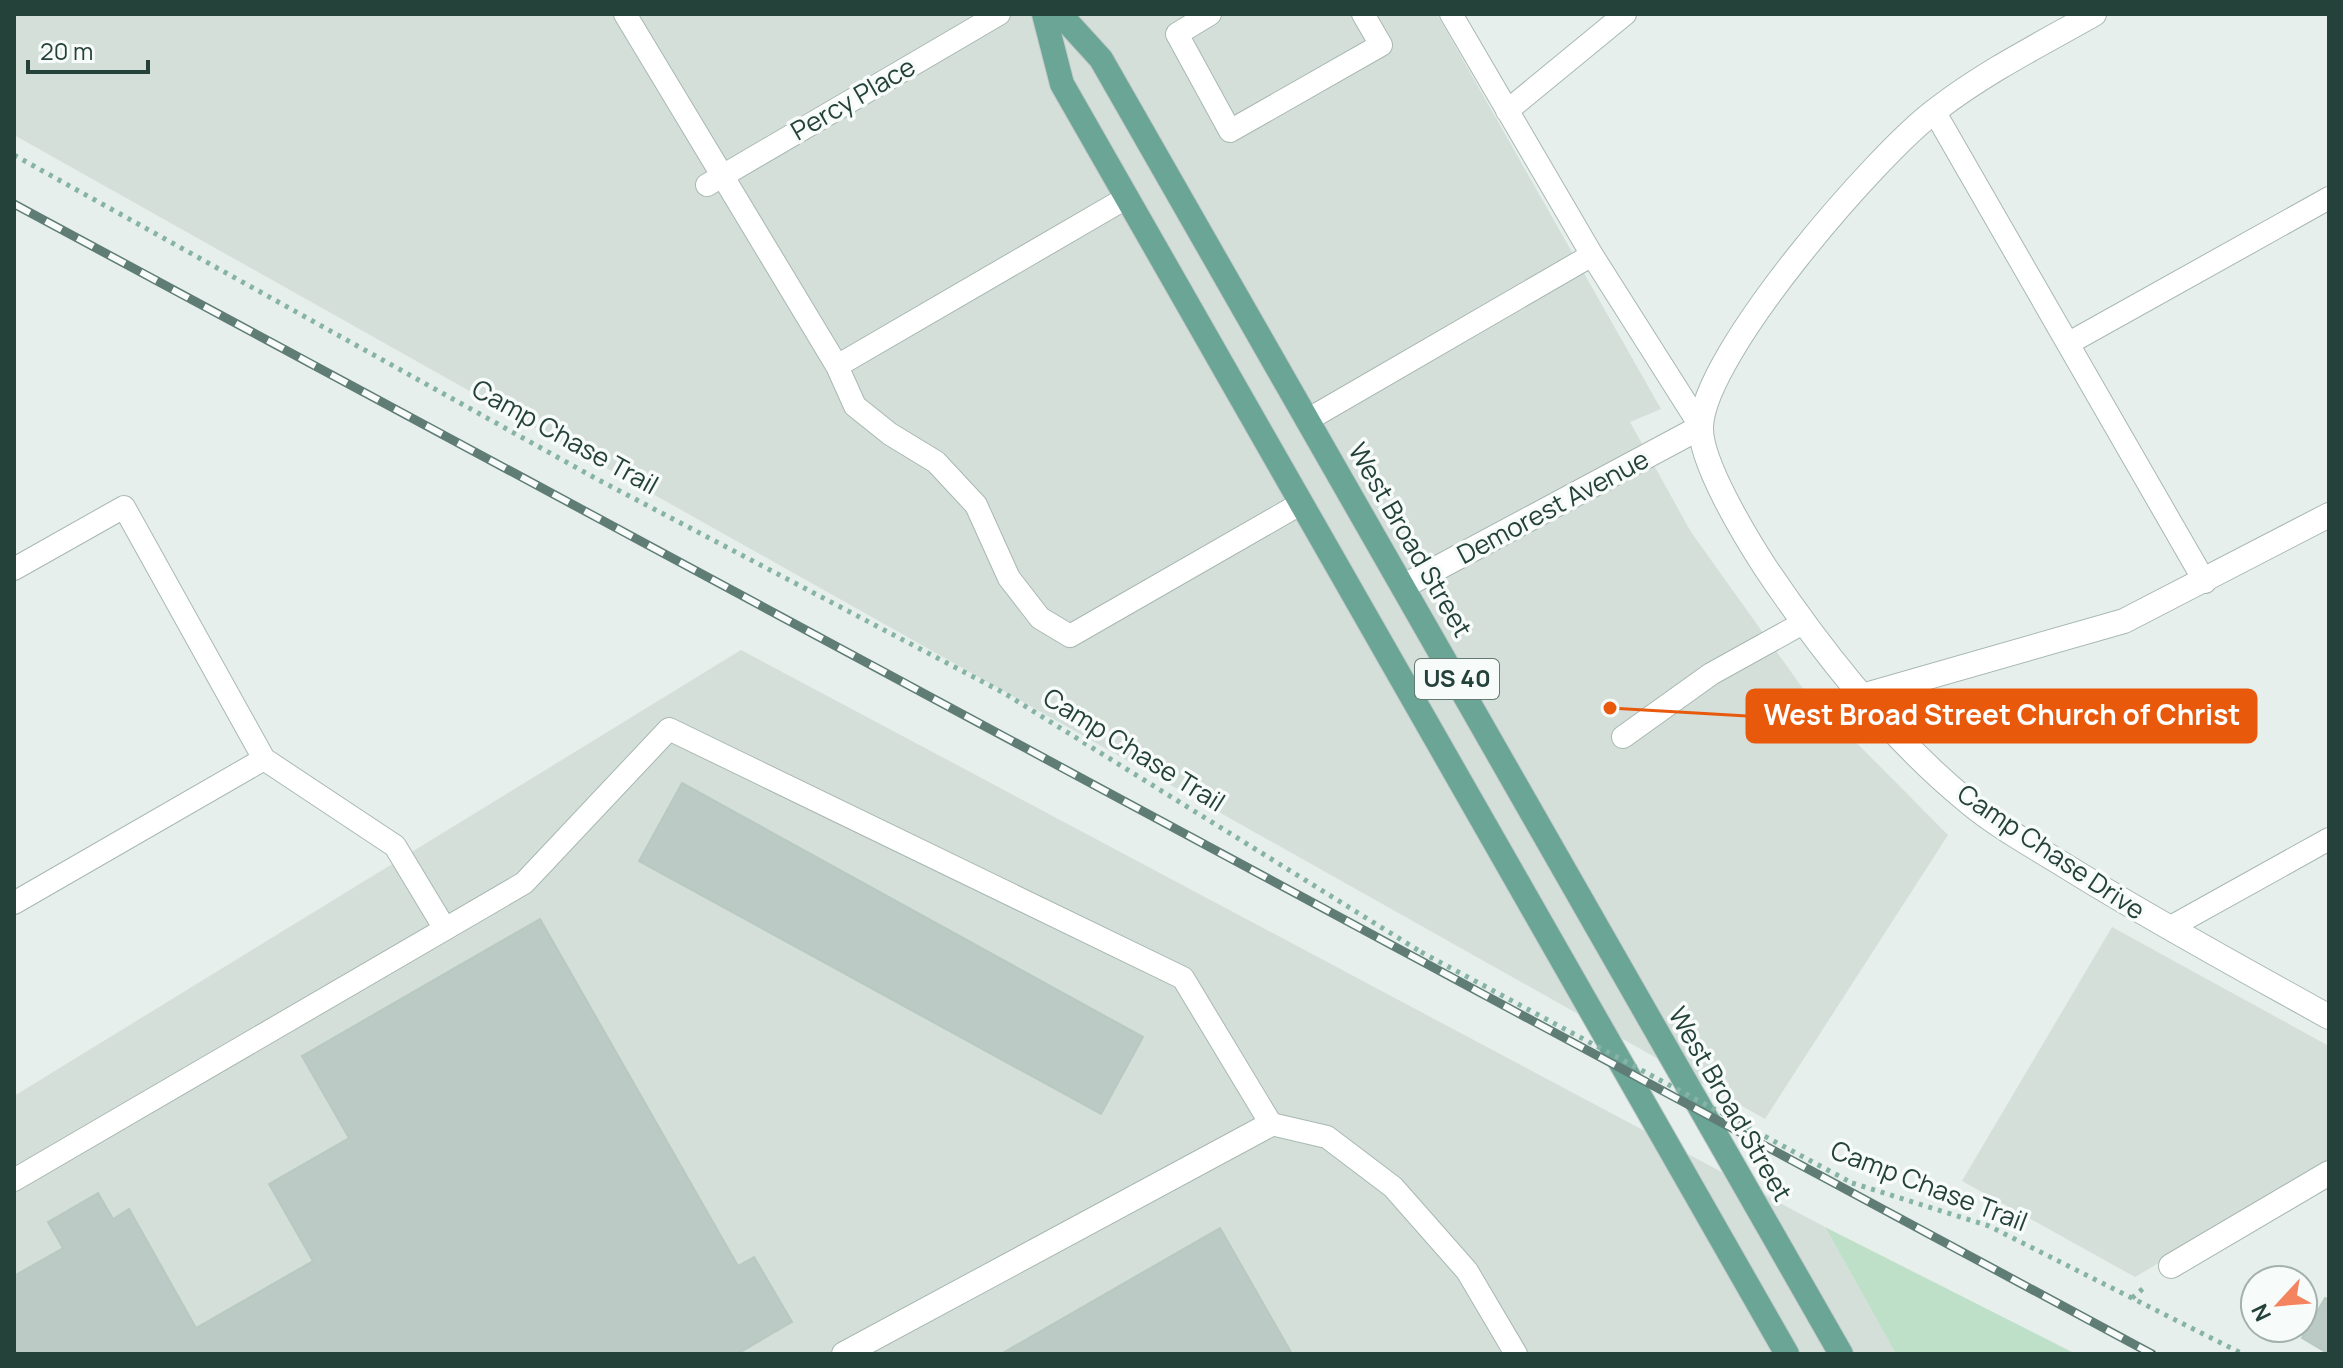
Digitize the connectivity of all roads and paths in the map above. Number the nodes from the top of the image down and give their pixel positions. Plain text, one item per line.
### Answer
1 (625, 14) edge
2 (999, 14) edge
3 (1044, 14) edge
4 (1060, 14) edge
5 (1210, 14) edge
6 (1363, 14) edge
7 (1451, 14) edge
8 (1625, 14) edge
9 (2094, 14) edge
10 (1507, 111) junction
11 (1934, 111) junction
12 (14, 155) edge
13 (715, 180) junction
14 (1126, 198) junction
15 (2329, 198) edge
16 (1592, 255) junction
17 (2069, 343) junction
18 (837, 366) junction
19 (1309, 419) junction
20 (1701, 427) junction
21 (1300, 504) junction
22 (2329, 515) edge
23 (14, 569) edge
24 (2205, 582) junction
25 (1404, 586) junction
26 (1803, 623) junction
27 (1862, 696) junction
28 (1623, 737) dead end
29 (264, 759) junction
30 (2329, 839) edge
31 (14, 903) edge
32 (2169, 928) junction
33 (445, 929) junction
34 (2329, 1017) edge
35 (1271, 1124) junction
36 (2329, 1173) edge
37 (14, 1180) edge
38 (2171, 1266) dead end
39 (844, 1354) edge
40 (1516, 1354) edge
41 (1787, 1354) edge
42 (1841, 1354) edge
43 (2243, 1354) edge

1 - 13 lane
2 - 13 lane, Percy Place
3 - 14 main road, US 40
4 - 19 main road, West Broad Street / US 40
5 - 6 lane
7 - 10 lane
8 - 10 lane
9 - 11 street
10 - 16 lane
11 - 17 lane
11 - 20 street
12 - 43 path, Camp Chase Trail, bridge
13 - 18 lane
14 - 18 lane
14 - 21 main road, US 40
15 - 17 lane
16 - 19 lane
16 - 20 lane
17 - 24 lane
18 - 21 lane
19 - 25 main road, West Broad Street / US 40
20 - 25 street, Demorest Avenue
20 - 26 street, Camp Chase Drive
21 - 41 main road, US 40
22 - 24 street
23 - 29 lane
24 - 27 street
25 - 42 main road, West Broad Street / US 40
26 - 27 street, Camp Chase Drive
26 - 28 lane
27 - 32 street, Camp Chase Drive
29 - 31 lane
29 - 33 lane
30 - 32 lane
32 - 34 street, Camp Chase Drive
33 - 35 lane
33 - 37 lane
35 - 39 street
35 - 40 lane
36 - 38 street

